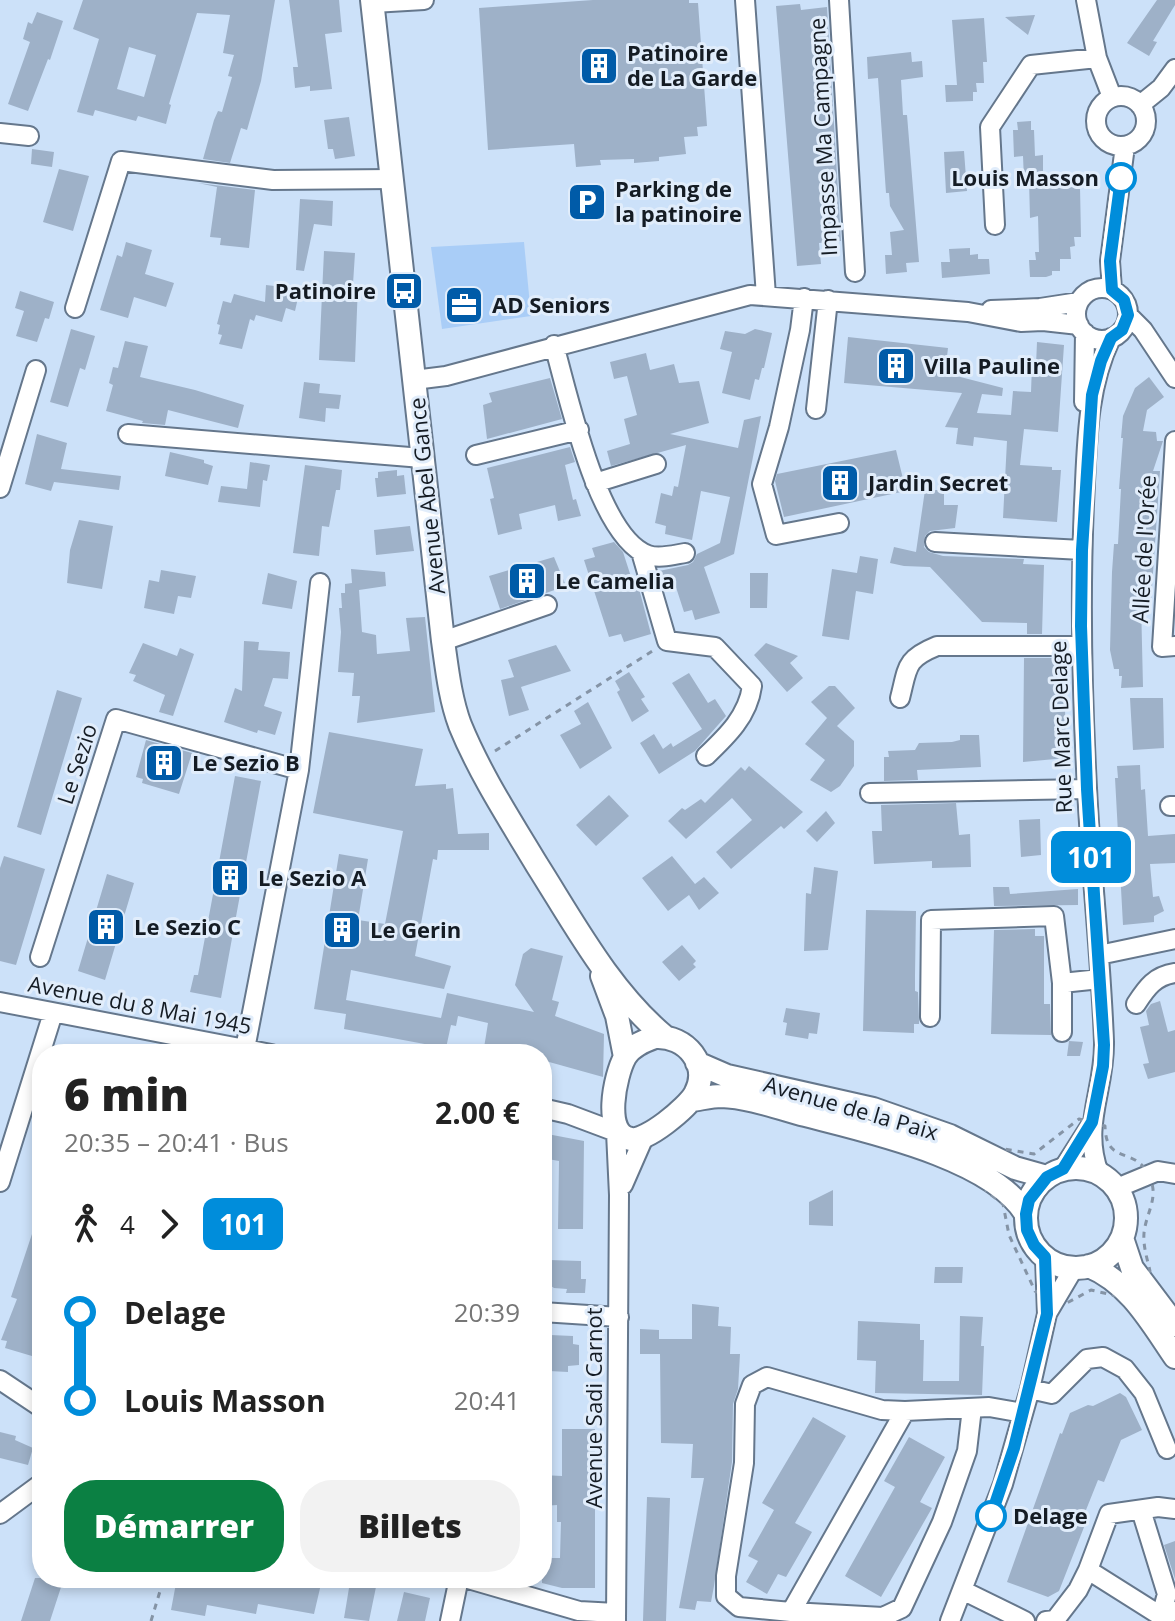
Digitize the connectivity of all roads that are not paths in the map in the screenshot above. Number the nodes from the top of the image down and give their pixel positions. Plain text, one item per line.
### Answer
1 (424, 0) edge
2 (745, 0) edge
3 (839, 0) edge
4 (1086, 0) edge
5 (372, 2) edge
6 (1097, 58) junction
7 (1175, 69) edge
8 (1112, 97) junction
9 (1140, 105) junction
10 (0, 133) edge
11 (29, 136) dead end
12 (1118, 145) junction
13 (393, 179) junction
14 (995, 225) dead end
15 (855, 272) dead end
16 (1105, 289) junction
17 (766, 296) junction
18 (804, 298) junction
19 (828, 300) junction
20 (1079, 302) junction
21 (75, 308) dead end
22 (968, 312) junction
23 (1128, 315) junction
24 (1082, 329) junction
25 (1114, 337) junction
26 (1152, 344) junction
27 (554, 345) junction
28 (36, 370) dead end
29 (1175, 378) edge
30 (414, 380) junction
31 (816, 409) dead end
32 (1088, 424) junction
33 (579, 430) junction
34 (128, 434) dead end
35 (1175, 441) edge
36 (476, 455) dead end
37 (422, 458) junction
38 (656, 464) dead end
39 (595, 483) junction
40 (0, 488) edge
41 (839, 523) dead end
42 (935, 542) dead end
43 (1082, 550) junction
44 (641, 552) junction
45 (685, 553) dead end
46 (320, 583) dead end
47 (547, 605) dead end
48 (443, 641) junction
49 (1082, 646) junction
50 (1175, 646) edge
51 (900, 698) dead end
52 (706, 756) dead end
53 (299, 770) junction
54 (1087, 789) junction
55 (870, 793) dead end
56 (1175, 939) edge
57 (1099, 955) junction
58 (594, 956) junction
59 (40, 957) dead end
60 (1175, 973) edge
61 (1100, 979) junction
62 (1062, 983) junction
63 (0, 1002) edge
64 (1136, 1004) dead end
65 (53, 1013) junction
66 (930, 1017) dead end
67 (1062, 1032) dead end
68 (665, 1037) junction
69 (43, 1044) edge
70 (217, 1044) edge
71 (260, 1044) edge
72 (625, 1057) junction
73 (697, 1063) junction
74 (32, 1080) edge
75 (691, 1100) junction
76 (614, 1102) junction
77 (552, 1110) edge
78 (568, 1114) junction
79 (1086, 1121) junction
80 (616, 1132) junction
81 (644, 1137) junction
82 (1055, 1173) junction
83 (1099, 1173) junction
84 (1175, 1174) edge
85 (0, 1182) edge
86 (1117, 1188) junction
87 (619, 1195) junction
88 (1026, 1214) junction
89 (1122, 1238) junction
90 (1045, 1257) junction
91 (1082, 1267) junction
92 (552, 1313) edge
93 (1047, 1314) junction
94 (619, 1317) junction
95 (1175, 1325) edge
96 (1175, 1357) edge
97 (0, 1380) edge
98 (1030, 1389) junction
99 (32, 1401) edge
100 (972, 1408) junction
101 (905, 1411) junction
102 (1023, 1413) junction
103 (1167, 1449) dead end
104 (32, 1490) edge
105 (1175, 1509) edge
106 (1141, 1510) junction
107 (0, 1514) edge
108 (1088, 1570) junction
109 (459, 1588) edge
110 (497, 1588) edge
111 (962, 1590) junction
112 (791, 1612) junction
113 (1168, 1614) edge
114 (616, 1617) edge
115 (450, 1621) edge
116 (950, 1621) edge
117 (1025, 1621) edge
118 (1053, 1621) edge

1 - 5 street
2 - 17 street
3 - 15 street, Impasse Ma Campagne
4 - 6 street
5 - 13 main road, Avenue Abel Gance
6 - 8 street
6 - 14 street
7 - 9 street
8 - 9 street
8 - 12 street
9 - 12 street
10 - 11 street
12 - 16 street
13 - 21 street
13 - 30 main road, Avenue Abel Gance
16 - 20 street
16 - 23 street
17 - 18 street
17 - 27 street
18 - 19 street
18 - 41 street
19 - 22 street
19 - 31 street
20 - 22 street
20 - 24 street
22 - 24 street
23 - 25 street
23 - 26 street
24 - 25 street
24 - 32 street, Rue Marc Delage
25 - 26 street
25 - 32 street, Rue Marc Delage
26 - 29 street
27 - 30 street
27 - 33 street
28 - 40 street
30 - 37 main road, Avenue Abel Gance
32 - 43 street, Rue Marc Delage
33 - 36 street
33 - 39 street
34 - 37 street
35 - 50 street, Allée de l'Orée
37 - 48 main road, Avenue Abel Gance
38 - 39 street
39 - 44 street
42 - 43 street
43 - 49 street, Rue Marc Delage
44 - 45 street
44 - 52 street
46 - 53 street
47 - 48 street
48 - 58 main road, Avenue Abel Gance
49 - 51 street
49 - 54 street, Rue Marc Delage
53 - 59 street, Le Sezio
53 - 71 street
54 - 55 street
54 - 57 street, Rue Marc Delage
56 - 57 street
57 - 61 street, Rue Marc Delage
58 - 68 main road, Avenue Abel Gance
58 - 72 main road, Avenue Abel Gance
60 - 64 street
61 - 62 street
61 - 79 street, Rue Marc Delage
62 - 66 street
62 - 67 street
63 - 65 street, Avenue du 8 Mai 1945
65 - 69 street
65 - 70 street, Avenue du 8 Mai 1945
68 - 72 main road
68 - 73 main road
72 - 76 main road
73 - 75 main road
73 - 82 main road, Avenue de la Paix
74 - 85 street
75 - 81 main road
75 - 88 main road, Avenue de la Paix
76 - 78 street
76 - 80 main road
77 - 78 street
78 - 80 street
79 - 82 street, Rue Marc Delage
79 - 83 street, Rue Marc Delage
80 - 81 main road
80 - 87 street, Avenue Sadi Carnot
81 - 87 street, Avenue Sadi Carnot
82 - 83 main road
82 - 88 main road
83 - 86 main road
84 - 86 street
86 - 89 main road
87 - 94 street, Avenue Sadi Carnot
88 - 90 main road
89 - 91 main road
89 - 95 main road
90 - 91 main road
90 - 93 street
91 - 93 street
91 - 96 main road
92 - 94 street
93 - 98 street
94 - 114 street, Avenue Sadi Carnot
97 - 99 street
98 - 102 street
98 - 103 street
100 - 101 street
100 - 102 street
100 - 112 street
101 - 112 street
101 - 112 street
102 - 111 street
104 - 107 street
105 - 106 street
106 - 108 street
106 - 113 street
108 - 113 street
108 - 118 street
109 - 115 street
110 - 114 street
111 - 116 street
111 - 117 street

